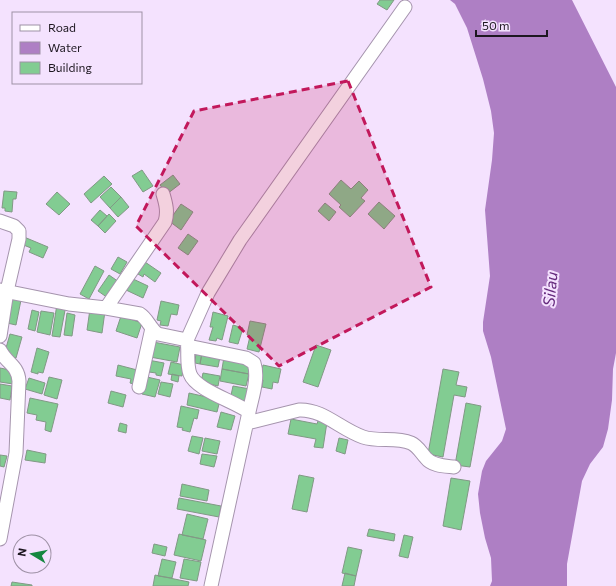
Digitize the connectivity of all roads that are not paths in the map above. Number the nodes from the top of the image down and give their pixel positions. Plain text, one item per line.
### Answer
1 (405, 7) dead end
2 (163, 194) dead end
3 (0, 221) edge
4 (3, 290) edge
5 (106, 308) junction
6 (152, 328) junction
7 (0, 336) edge
8 (188, 343) junction
9 (0, 350) edge
10 (139, 387) dead end
11 (248, 418) junction
12 (454, 467) dead end
13 (0, 539) edge
14 (211, 586) edge

1 - 8 street
2 - 5 street
3 - 4 street
4 - 5 street
4 - 7 street
5 - 6 street
6 - 8 street
6 - 10 street
8 - 11 street
8 - 11 street
9 - 13 street
11 - 12 street
11 - 14 street

